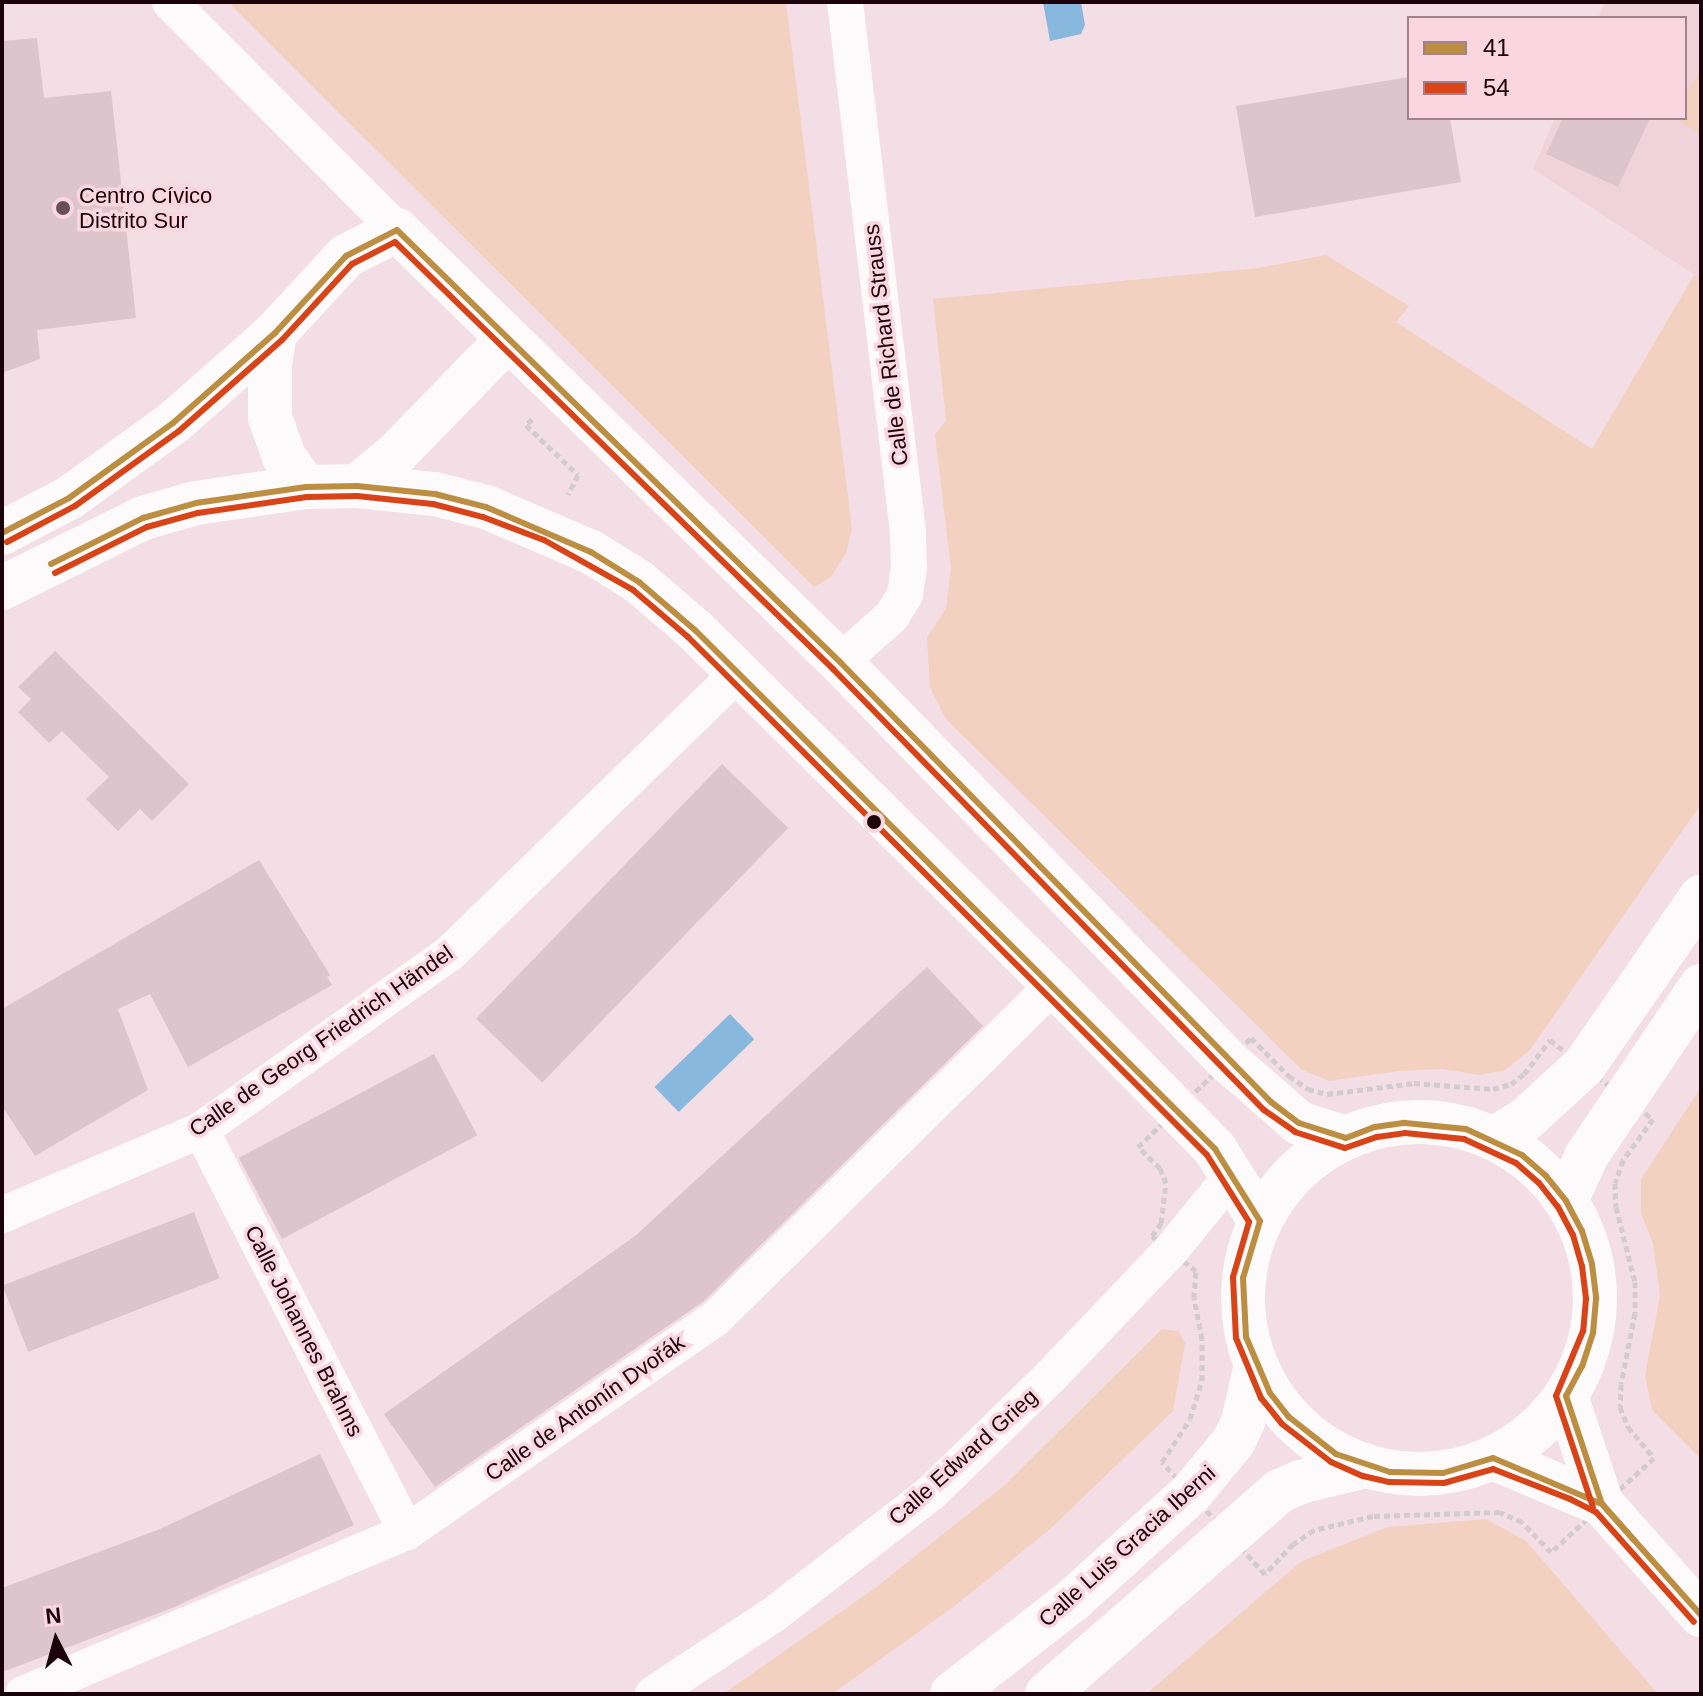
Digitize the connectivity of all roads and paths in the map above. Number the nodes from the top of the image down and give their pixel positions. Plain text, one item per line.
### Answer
1 (170, 2) edge
2 (845, 2) edge
3 (397, 230) junction
4 (275, 333) junction
5 (508, 339) junction
6 (561, 390) junction
7 (357, 486) junction
8 (306, 487) junction
9 (548, 531) junction
10 (2, 533) edge
11 (2, 588) edge
12 (840, 662) junction
13 (738, 673) junction
14 (1701, 897) edge
15 (1054, 985) junction
16 (1701, 986) edge
17 (1228, 1061) junction
18 (1584, 1066) junction
19 (1624, 1096) junction
20 (1177, 1109) junction
21 (201, 1130) junction
22 (1346, 1138) junction
23 (1494, 1139) junction
24 (1233, 1174) junction
25 (1566, 1201) junction
26 (2, 1215) edge
27 (1260, 1221) junction
28 (1171, 1250) junction
29 (1256, 1365) junction
30 (1566, 1396) junction
31 (1493, 1458) junction
32 (1365, 1466) junction
33 (1192, 1492) junction
34 (1602, 1504) junction
35 (407, 1532) junction
36 (1232, 1535) junction
37 (1701, 1615) edge
38 (23, 1694) edge
39 (653, 1694) edge
40 (952, 1694) edge
41 (1047, 1694) edge

1 - 3 street
2 - 12 street, Calle de Richard Strauss
3 - 4 street
3 - 5 street
4 - 8 street
4 - 10 street
5 - 6 street
5 - 7 street
6 - 9 path
6 - 12 street
7 - 8 street
7 - 9 street
8 - 11 street
9 - 13 street
12 - 17 street
13 - 15 street
13 - 21 street, Calle de Georg Friedrich Händel
14 - 18 street
15 - 20 street
15 - 35 street, Calle de Antonín Dvořák
16 - 19 street
17 - 18 path
17 - 20 path
17 - 22 street
18 - 19 path
18 - 23 street
19 - 25 street
19 - 34 path
20 - 24 street
20 - 28 path
21 - 26 street, Calle de Georg Friedrich Händel
21 - 35 street, Calle Johannes Brahms
22 - 23 street
22 - 27 street
23 - 25 street
24 - 27 street
24 - 28 street, Calle Edward Grieg
25 - 30 street
27 - 29 street
28 - 33 path
28 - 39 street, Calle Edward Grieg
29 - 32 street
29 - 33 street, Calle Luis Gracia Iberni
30 - 31 street
30 - 34 street
31 - 32 street
31 - 34 street
32 - 36 street
33 - 36 path
33 - 40 street, Calle Luis Gracia Iberni
34 - 36 path
34 - 37 street
35 - 38 street, Calle de Antonín Dvořák
36 - 41 street

